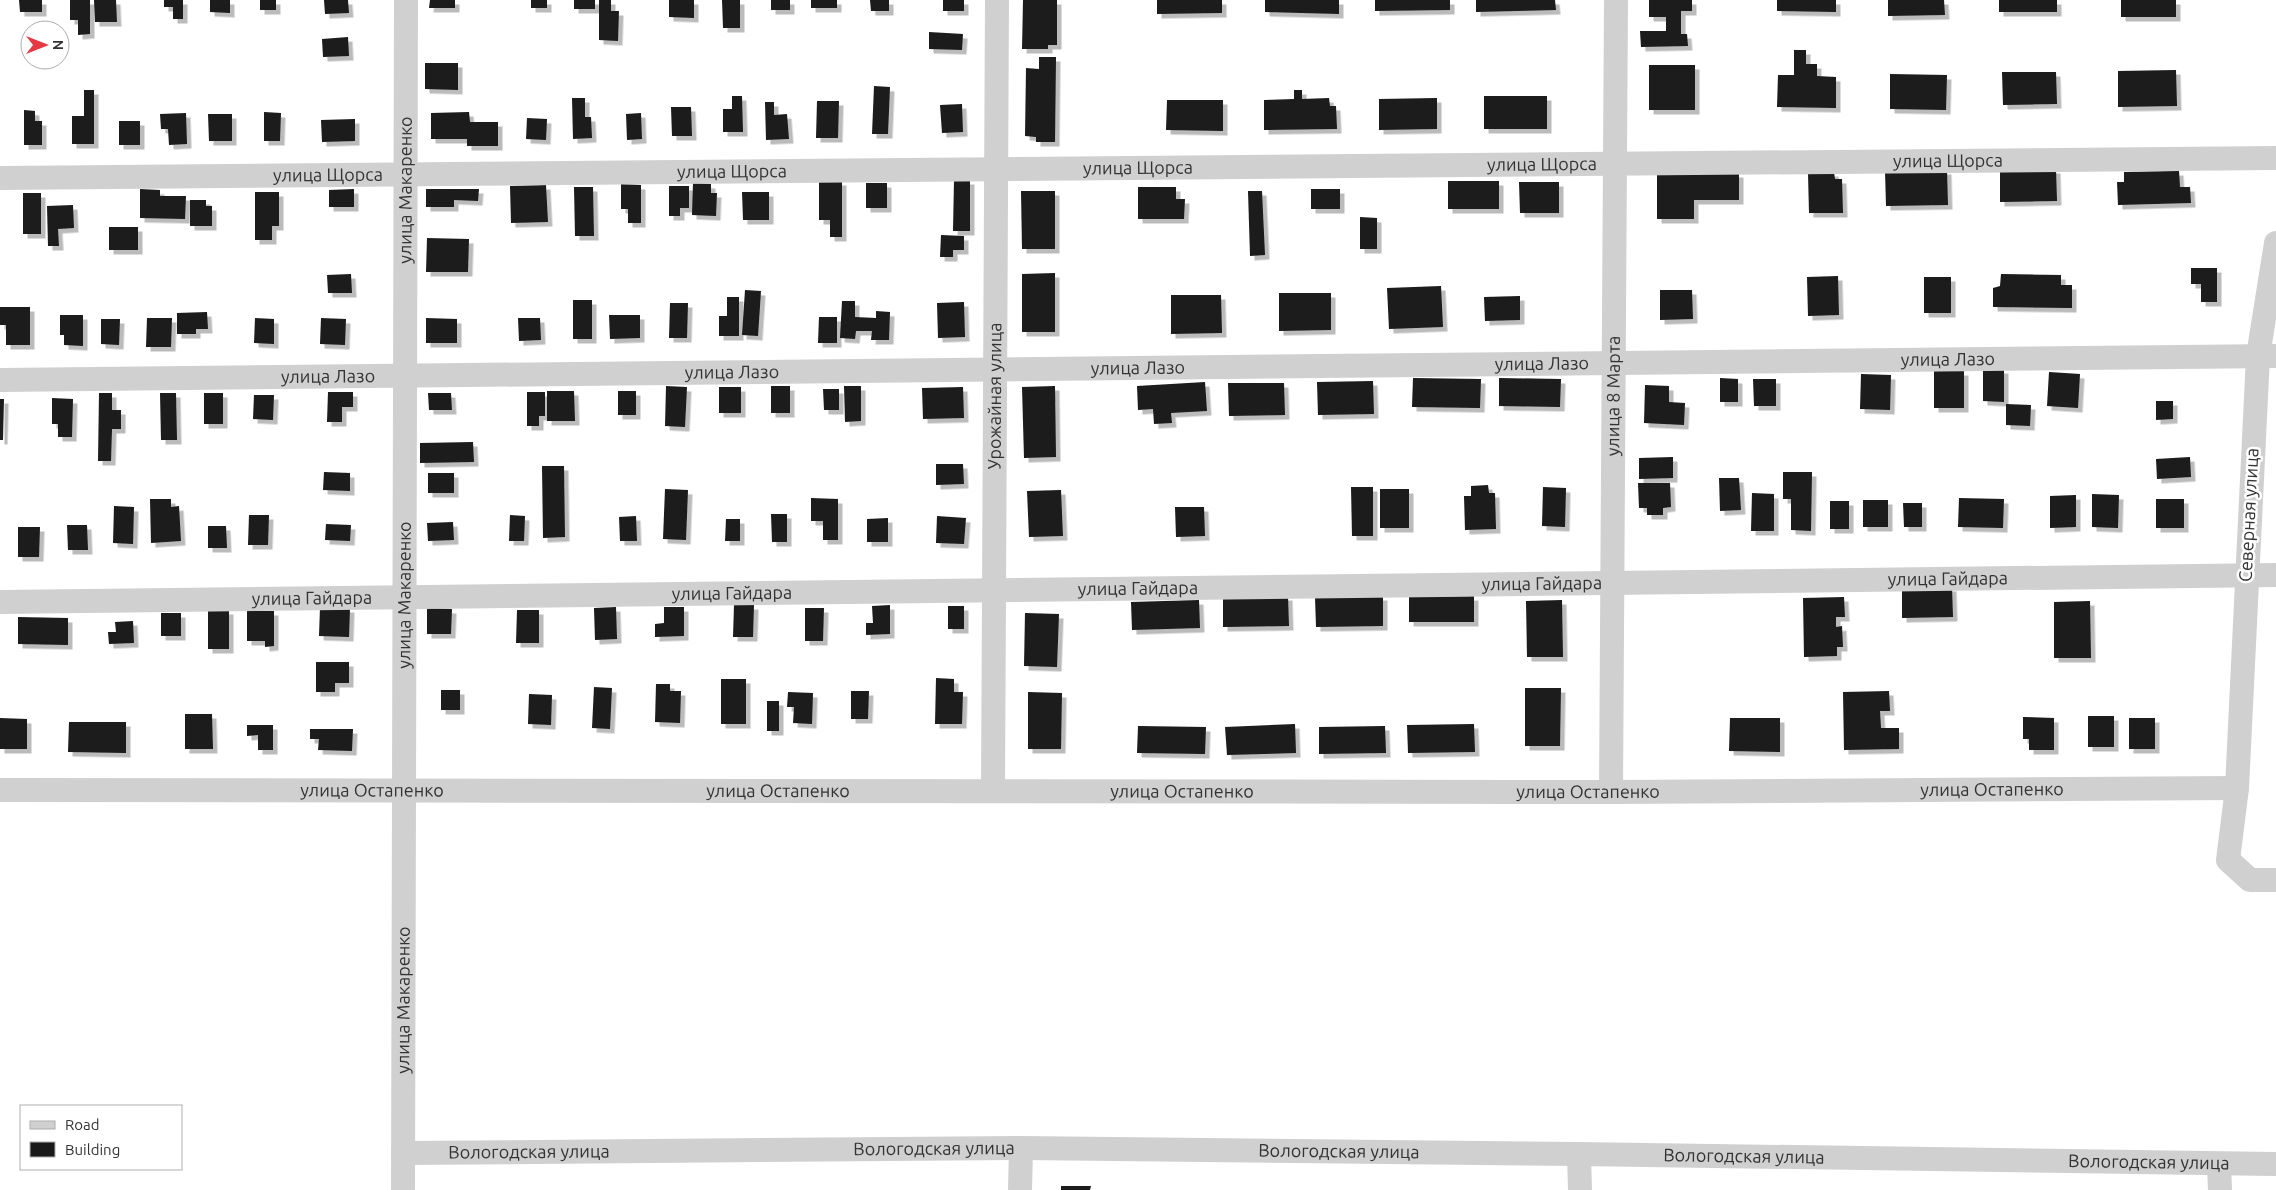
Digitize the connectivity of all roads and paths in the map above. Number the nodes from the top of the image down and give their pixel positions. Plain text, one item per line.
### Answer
1 (406, 0) edge
2 (997, 0) edge
3 (1616, 0) edge
4 (2276, 158) edge
5 (1615, 164) junction
6 (996, 169) junction
7 (406, 174) junction
8 (0, 178) edge
9 (2276, 243) edge
10 (2267, 356) edge
11 (1614, 363) junction
12 (995, 369) junction
13 (406, 375) junction
14 (0, 380) edge
15 (2246, 575) junction
16 (2276, 575) edge
17 (1612, 582) junction
18 (994, 590) junction
19 (405, 597) junction
20 (0, 602) edge
21 (2237, 788) junction
22 (0, 790) edge
23 (405, 791) junction
24 (993, 791) junction
25 (1611, 792) junction
26 (2276, 880) edge
27 (1021, 1148) junction
28 (403, 1152) junction
29 (1579, 1154) junction
30 (2219, 1164) junction
31 (2276, 1164) edge
32 (404, 1190) edge
33 (1020, 1190) edge
34 (1580, 1190) edge
35 (2220, 1190) edge

1 - 7 street, улица Макаренко
2 - 6 street, Урожайная улица
3 - 5 street, улица 8 Марта
4 - 5 street, улица Щорса
5 - 6 street, улица Щорса
5 - 11 street, улица 8 Марта
6 - 7 street, улица Щорса
6 - 12 street, Урожайная улица
7 - 8 street, улица Щорса
7 - 13 street, улица Макаренко
9 - 10 street, Северная улица
10 - 11 street, улица Лазо
10 - 15 street, Северная улица
11 - 12 street, улица Лазо
11 - 17 street, улица 8 Марта
12 - 13 street, улица Лазо
12 - 18 street, Урожайная улица
13 - 14 street, улица Лазо
13 - 19 street, улица Макаренко
15 - 16 street, улица Гайдара
15 - 17 street, улица Гайдара
15 - 21 street, Северная улица
17 - 18 street, улица Гайдара
17 - 25 street, улица 8 Марта
18 - 19 street, улица Гайдара
18 - 24 street, Урожайная улица
19 - 20 street, улица Гайдара
19 - 23 street, улица Макаренко
21 - 25 street, улица Остапенко
21 - 26 street
22 - 23 street, улица Остапенко
23 - 24 street, улица Остапенко
23 - 28 street, улица Макаренко
24 - 25 street, улица Остапенко
27 - 28 street, Вологодская улица
27 - 29 street, Вологодская улица
27 - 33 street
28 - 32 street, улица Макаренко
29 - 30 street, Вологодская улица
29 - 34 street
30 - 31 street, Вологодская улица
30 - 35 street

